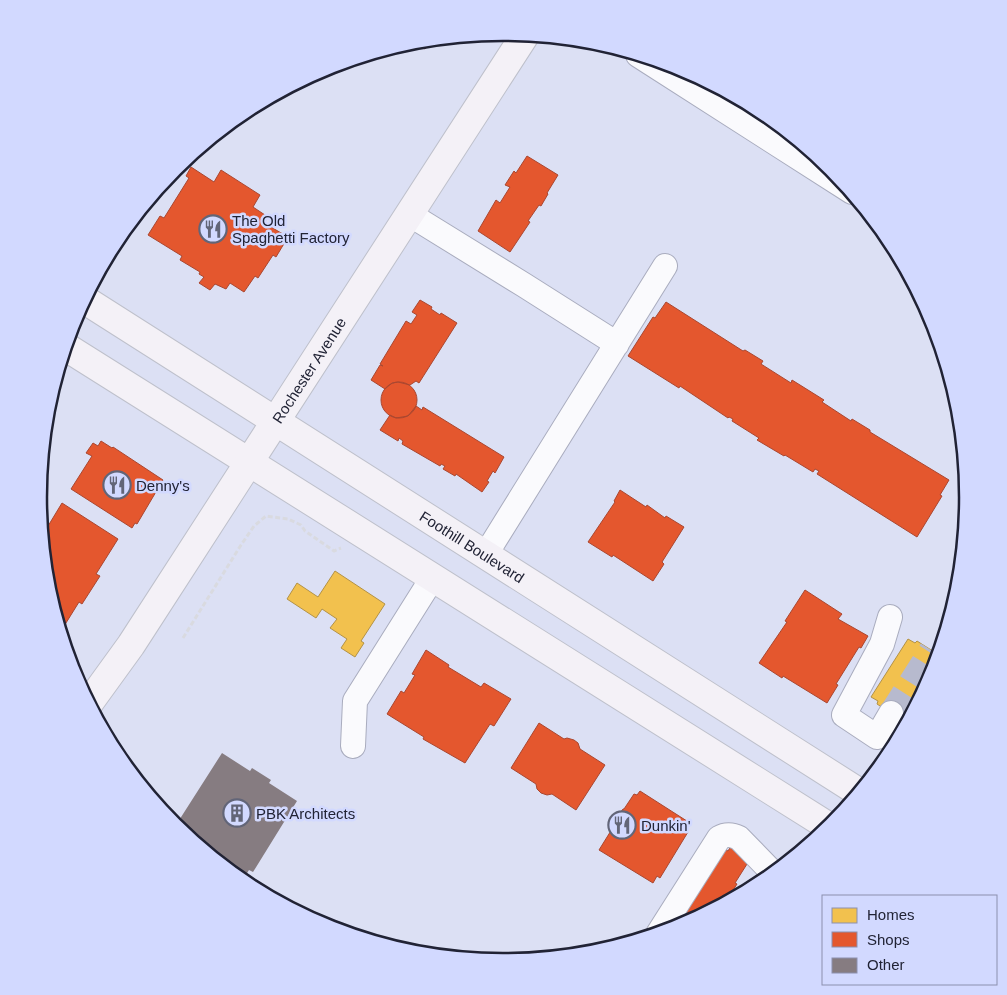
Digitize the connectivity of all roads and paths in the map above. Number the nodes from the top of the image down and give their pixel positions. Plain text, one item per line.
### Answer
1 (521, 42) edge
2 (698, 85) edge
3 (822, 171) edge
4 (409, 214) junction
5 (665, 266) dead end
6 (91, 304) edge
7 (616, 344) junction
8 (71, 350) edge
9 (276, 420) junction
10 (250, 461) junction
11 (349, 546) dead end
12 (486, 554) junction
13 (433, 577) junction
14 (890, 617) dead end
15 (182, 638) dead end
16 (93, 697) edge
17 (891, 713) tunnel mouth
18 (353, 746) dead end
19 (854, 789) edge
20 (823, 823) edge
21 (769, 868) edge
22 (664, 925) edge

1 - 4 main road, Rochester Avenue
2 - 3 street
4 - 7 street
4 - 9 main road, Rochester Avenue
5 - 7 street
6 - 9 main road, Foothill Boulevard
7 - 12 street
8 - 10 main road
9 - 10 main road, Rochester Avenue
9 - 12 main road, Foothill Boulevard
10 - 13 main road
10 - 16 main road, Rochester Avenue
11 - 15 path
12 - 19 main road, Foothill Boulevard
13 - 18 street
13 - 20 main road
14 - 17 street
21 - 22 street

